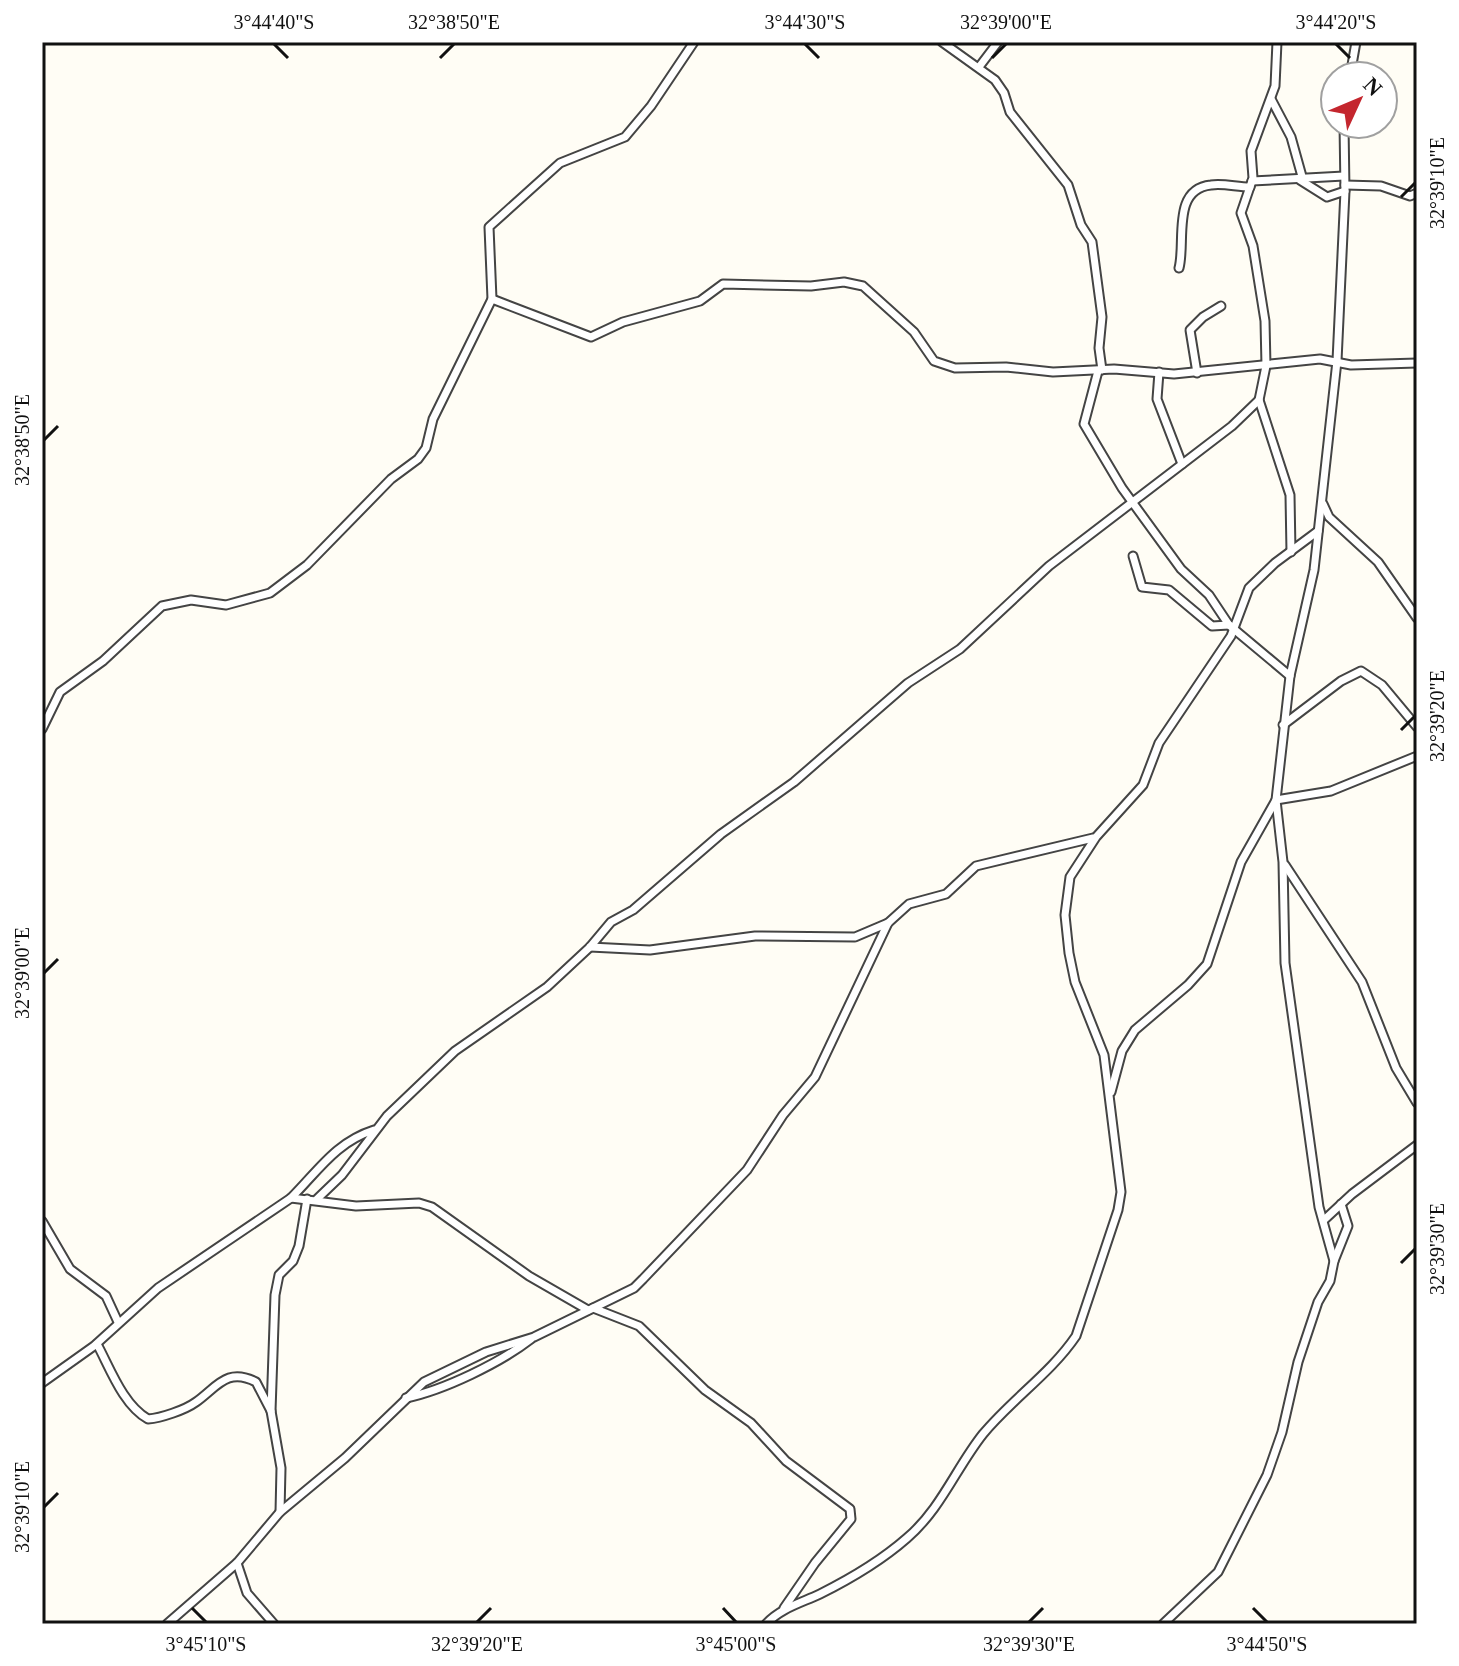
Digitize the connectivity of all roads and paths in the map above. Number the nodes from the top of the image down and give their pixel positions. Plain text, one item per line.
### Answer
1 (694, 42) edge
2 (942, 42) edge
3 (998, 42) edge
4 (1277, 42) edge
5 (979, 67) junction
6 (1271, 99) junction
7 (1344, 140) edge
8 (1344, 176) junction
9 (1302, 180) junction
10 (1251, 184) junction
11 (1345, 188) junction
12 (1415, 195) edge
13 (1179, 268) dead end
14 (492, 299) junction
15 (1221, 306) dead end
16 (1337, 361) junction
17 (1417, 363) edge
18 (1266, 366) junction
19 (1100, 370) junction
20 (1159, 372) junction
21 (1197, 373) junction
22 (1259, 400) junction
23 (1182, 464) junction
24 (1132, 502) junction
25 (1323, 503) junction
26 (1318, 531) junction
27 (1291, 552) junction
28 (1133, 556) dead end
29 (1417, 618) edge
30 (1231, 627) junction
31 (1290, 676) junction
32 (1283, 725) junction
33 (1417, 727) edge
34 (42, 729) edge
35 (1417, 756) edge
36 (1276, 800) junction
37 (1096, 837) junction
38 (1283, 862) junction
39 (888, 923) junction
40 (590, 947) junction
41 (1110, 1096) junction
42 (1417, 1103) edge
43 (376, 1129) junction
44 (1417, 1145) edge
45 (291, 1198) junction
46 (307, 1199) junction
47 (317, 1199) junction
48 (1341, 1204) junction
49 (1324, 1220) junction
50 (42, 1221) edge
51 (1334, 1261) junction
52 (590, 1309) junction
53 (118, 1322) junction
54 (534, 1337) junction
55 (97, 1344) junction
56 (42, 1383) edge
57 (403, 1399) junction
58 (271, 1411) junction
59 (280, 1512) junction
60 (237, 1563) junction
61 (783, 1610) junction
62 (167, 1624) edge
63 (274, 1624) edge
64 (766, 1624) edge
65 (1163, 1624) edge

1 - 14 street
2 - 5 street
3 - 5 street
4 - 6 street
5 - 19 street
6 - 9 street
6 - 10 street
7 - 8 street
8 - 9 street
8 - 11 street
9 - 10 street
9 - 11 street
10 - 13 street
10 - 18 street
11 - 12 street
11 - 16 street
14 - 19 street
14 - 34 street
15 - 21 street
16 - 17 street
16 - 18 street
16 - 25 street
18 - 21 street
18 - 22 street
19 - 20 street
19 - 24 street
20 - 21 street
20 - 23 street
22 - 23 street
22 - 27 street
23 - 24 street
24 - 30 street
24 - 40 street
25 - 26 street
25 - 29 street
26 - 27 street
26 - 31 street
27 - 30 street
28 - 30 street
30 - 31 street
30 - 37 street
31 - 32 street
32 - 33 street
32 - 36 street
35 - 36 street
36 - 38 street
36 - 41 street
37 - 39 street
37 - 41 street
38 - 42 street
38 - 49 street
39 - 40 street
39 - 52 street
40 - 43 street
41 - 61 street
43 - 45 street
43 - 47 street
44 - 48 street
45 - 46 street
45 - 53 street
46 - 47 street
46 - 58 street
47 - 52 street
48 - 49 street
48 - 51 street
49 - 51 street
50 - 53 street
51 - 65 street
52 - 54 street
52 - 61 street
53 - 55 street
54 - 57 street
54 - 57 street
55 - 56 street
55 - 58 street
57 - 59 street
58 - 59 street
59 - 60 street
60 - 62 street
60 - 63 street
61 - 64 street

